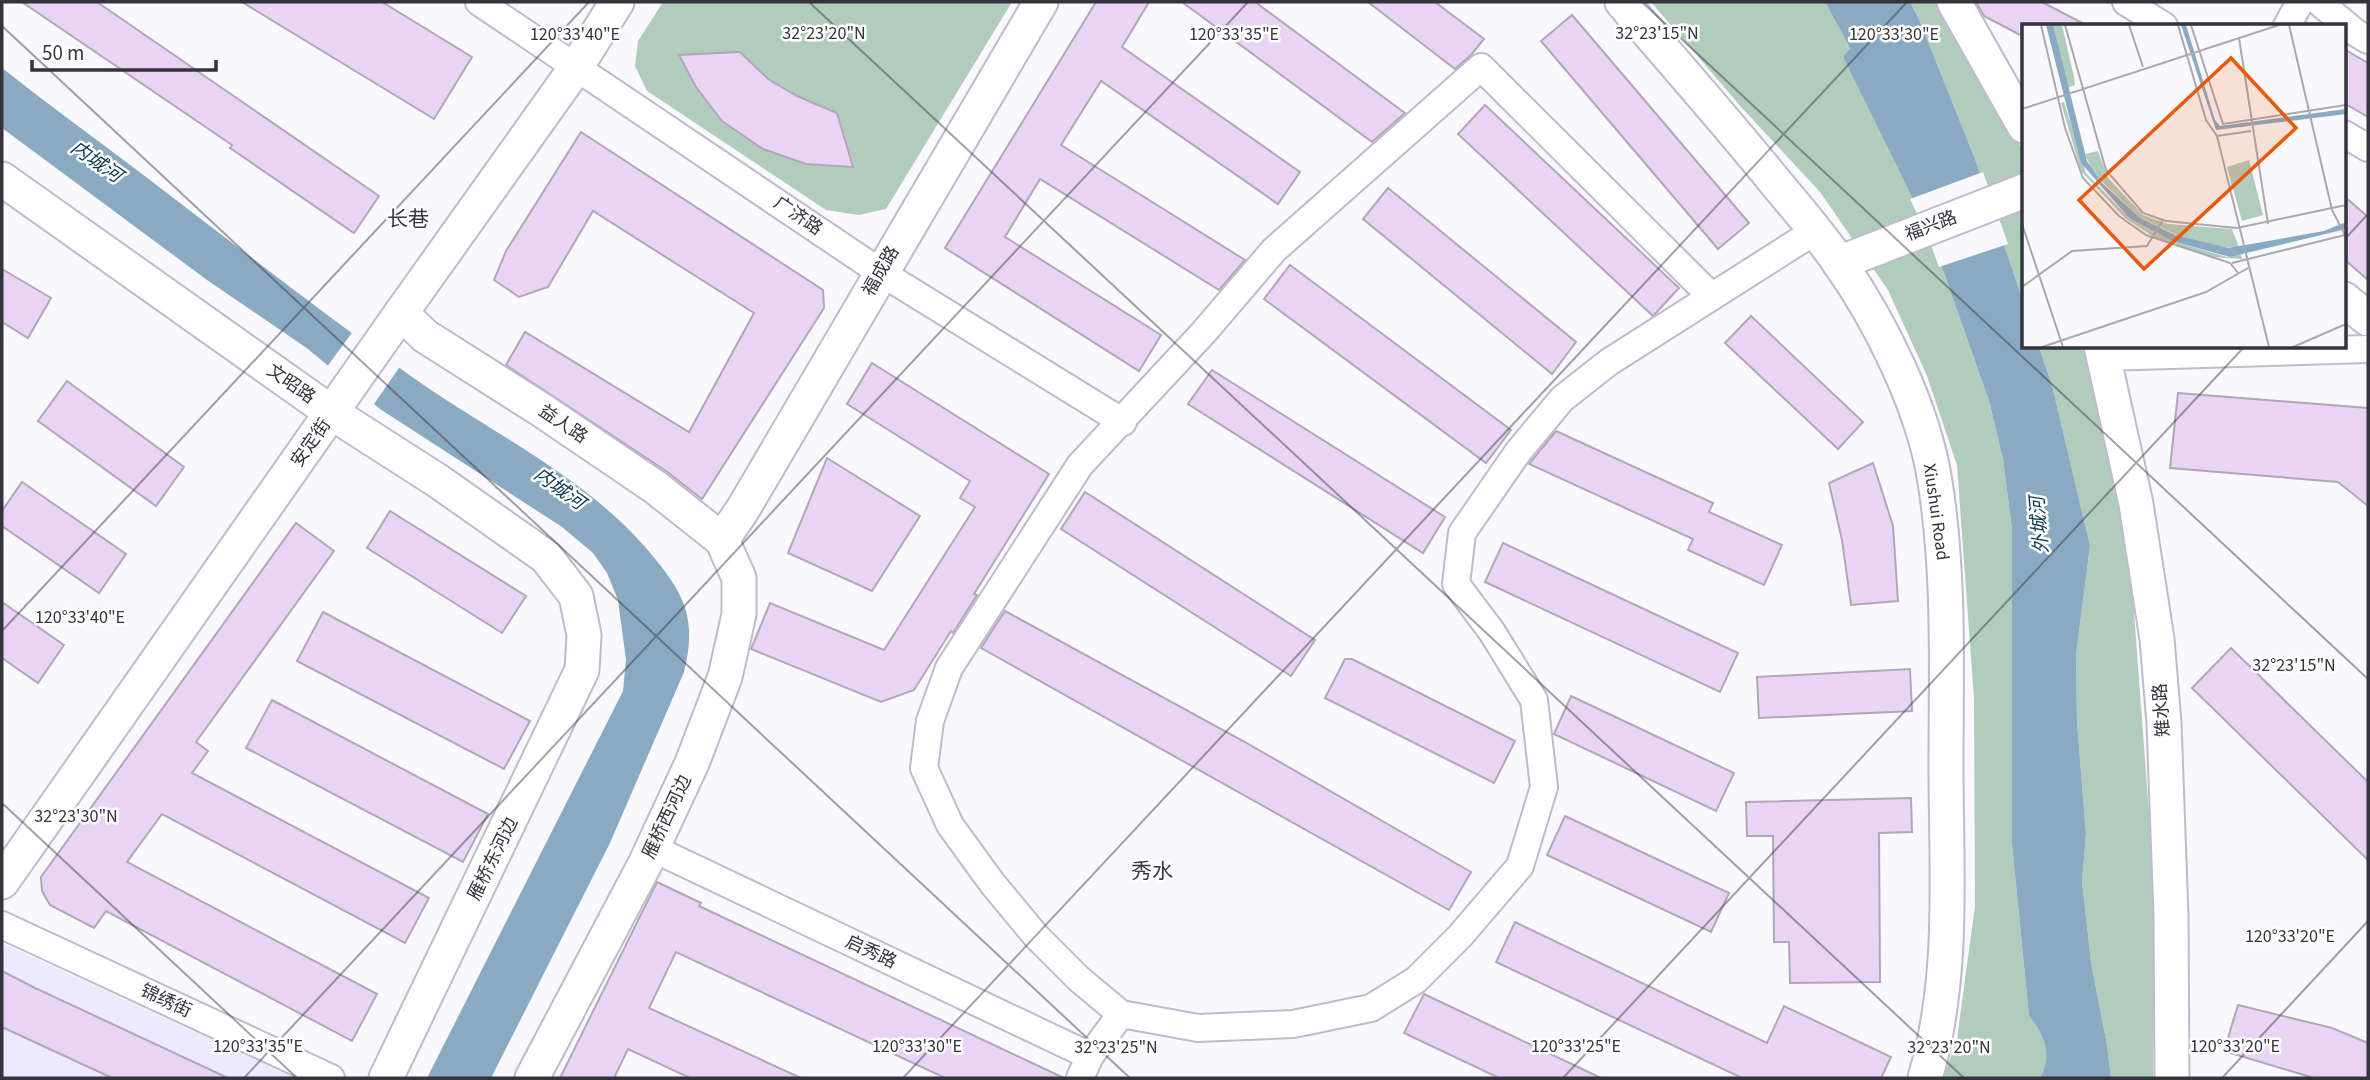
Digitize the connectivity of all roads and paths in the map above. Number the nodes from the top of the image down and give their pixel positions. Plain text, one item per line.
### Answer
1 (479, 2) edge
2 (617, 2) edge
3 (1041, 2) edge
4 (1622, 2) edge
5 (1954, 2) edge
6 (2126, 2) edge
7 (2300, 2) edge
8 (2319, 2) edge
9 (2161, 24) edge
10 (2288, 24) edge
11 (2345, 24) edge
12 (2346, 25) edge
13 (2368, 40) edge
14 (577, 66) junction
15 (2019, 110) edge
16 (2346, 135) edge
17 (2368, 148) edge
18 (2, 179) edge
19 (2022, 192) edge
20 (1815, 231) junction
21 (1839, 263) junction
22 (880, 272) junction
23 (1712, 296) junction
24 (2346, 301) edge
25 (397, 318) junction
26 (2368, 319) edge
27 (2368, 349) edge
28 (2102, 352) edge
29 (337, 406) junction
30 (1123, 422) junction
31 (722, 540) junction
32 (584, 635) joint
33 (652, 848) junction
34 (2, 882) edge
35 (2, 925) edge
36 (1121, 1014) junction
37 (1085, 1067) edge
38 (331, 1078) edge
39 (386, 1078) edge
40 (532, 1078) edge
41 (1925, 1078) edge
42 (2172, 1078) edge

1 - 14 street, 广济路
2 - 14 street, 安定街
3 - 22 street, 福成路
4 - 20 street, Xiushui Road
5 - 15 street
6 - 9 street
7 - 10 street
8 - 11 street
12 - 13 street
14 - 22 street, 广济路
14 - 25 street, 安定街
16 - 17 street
18 - 29 street, 文昭路
19 - 21 street, 福兴路
20 - 21 street, Xiushui Road
20 - 23 street
21 - 41 street, Xiushui Road
22 - 30 street, 广济路
22 - 31 street, 福成路
23 - 30 street
23 - 36 street
24 - 26 street
25 - 29 street, 安定街
25 - 31 street, 益人路
27 - 28 street
28 - 42 street, 雉水路
29 - 32 street, 文昭路
29 - 34 street, 安定街
30 - 36 street
31 - 33 street, 雁桥西河边
32 - 39 street, 雁桥东河边
33 - 37 street, 启秀路
33 - 40 street, 雁桥西河边
35 - 38 street, 锦绣街
36 - 37 street

